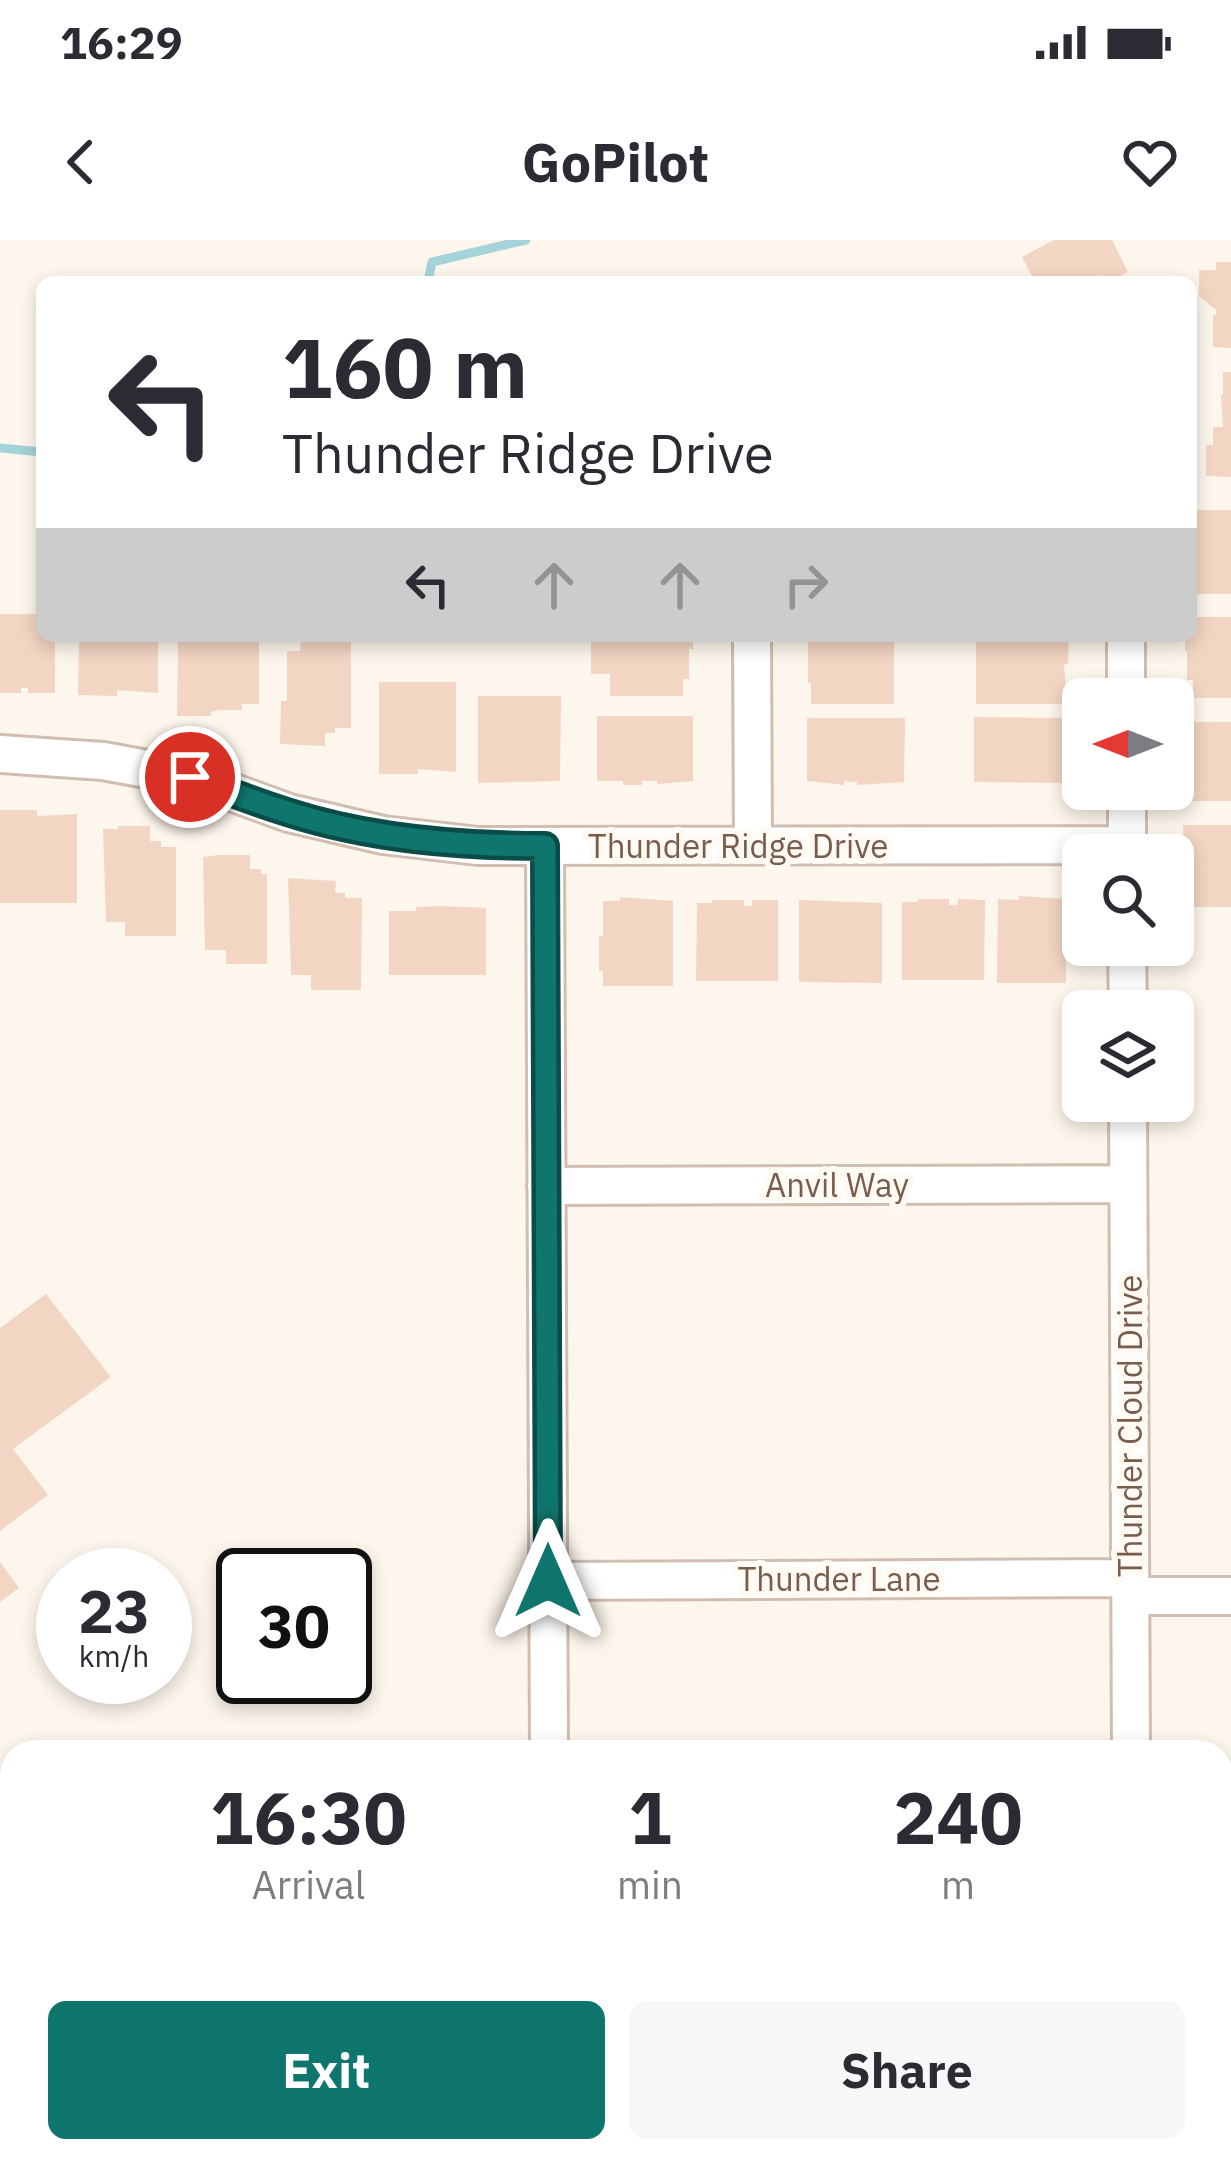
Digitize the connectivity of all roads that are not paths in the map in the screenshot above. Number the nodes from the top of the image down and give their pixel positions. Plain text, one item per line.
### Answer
1 (752, 642) edge
2 (1126, 642) edge
3 (1126, 678) edge
4 (0, 754) edge
5 (545, 846) junction
6 (752, 846) junction
7 (1062, 849) edge
8 (1128, 1122) edge
9 (1128, 1184) junction
10 (546, 1186) junction
11 (548, 1581) junction
12 (1131, 1587) junction
13 (1231, 1596) edge
14 (549, 1740) edge
15 (1131, 1740) edge

1 - 6 street
2 - 3 street
4 - 5 street, Thunder Ridge Drive
5 - 6 street, Thunder Ridge Drive
5 - 10 street
6 - 7 street, Thunder Ridge Drive
8 - 9 street, Thunder Cloud Drive
9 - 10 street, Anvil Way
9 - 12 street, Thunder Cloud Drive
10 - 11 street
11 - 12 street, Thunder Lane
11 - 14 street
12 - 13 street, Thunder Lane
12 - 15 street, Thunder Cloud Drive

